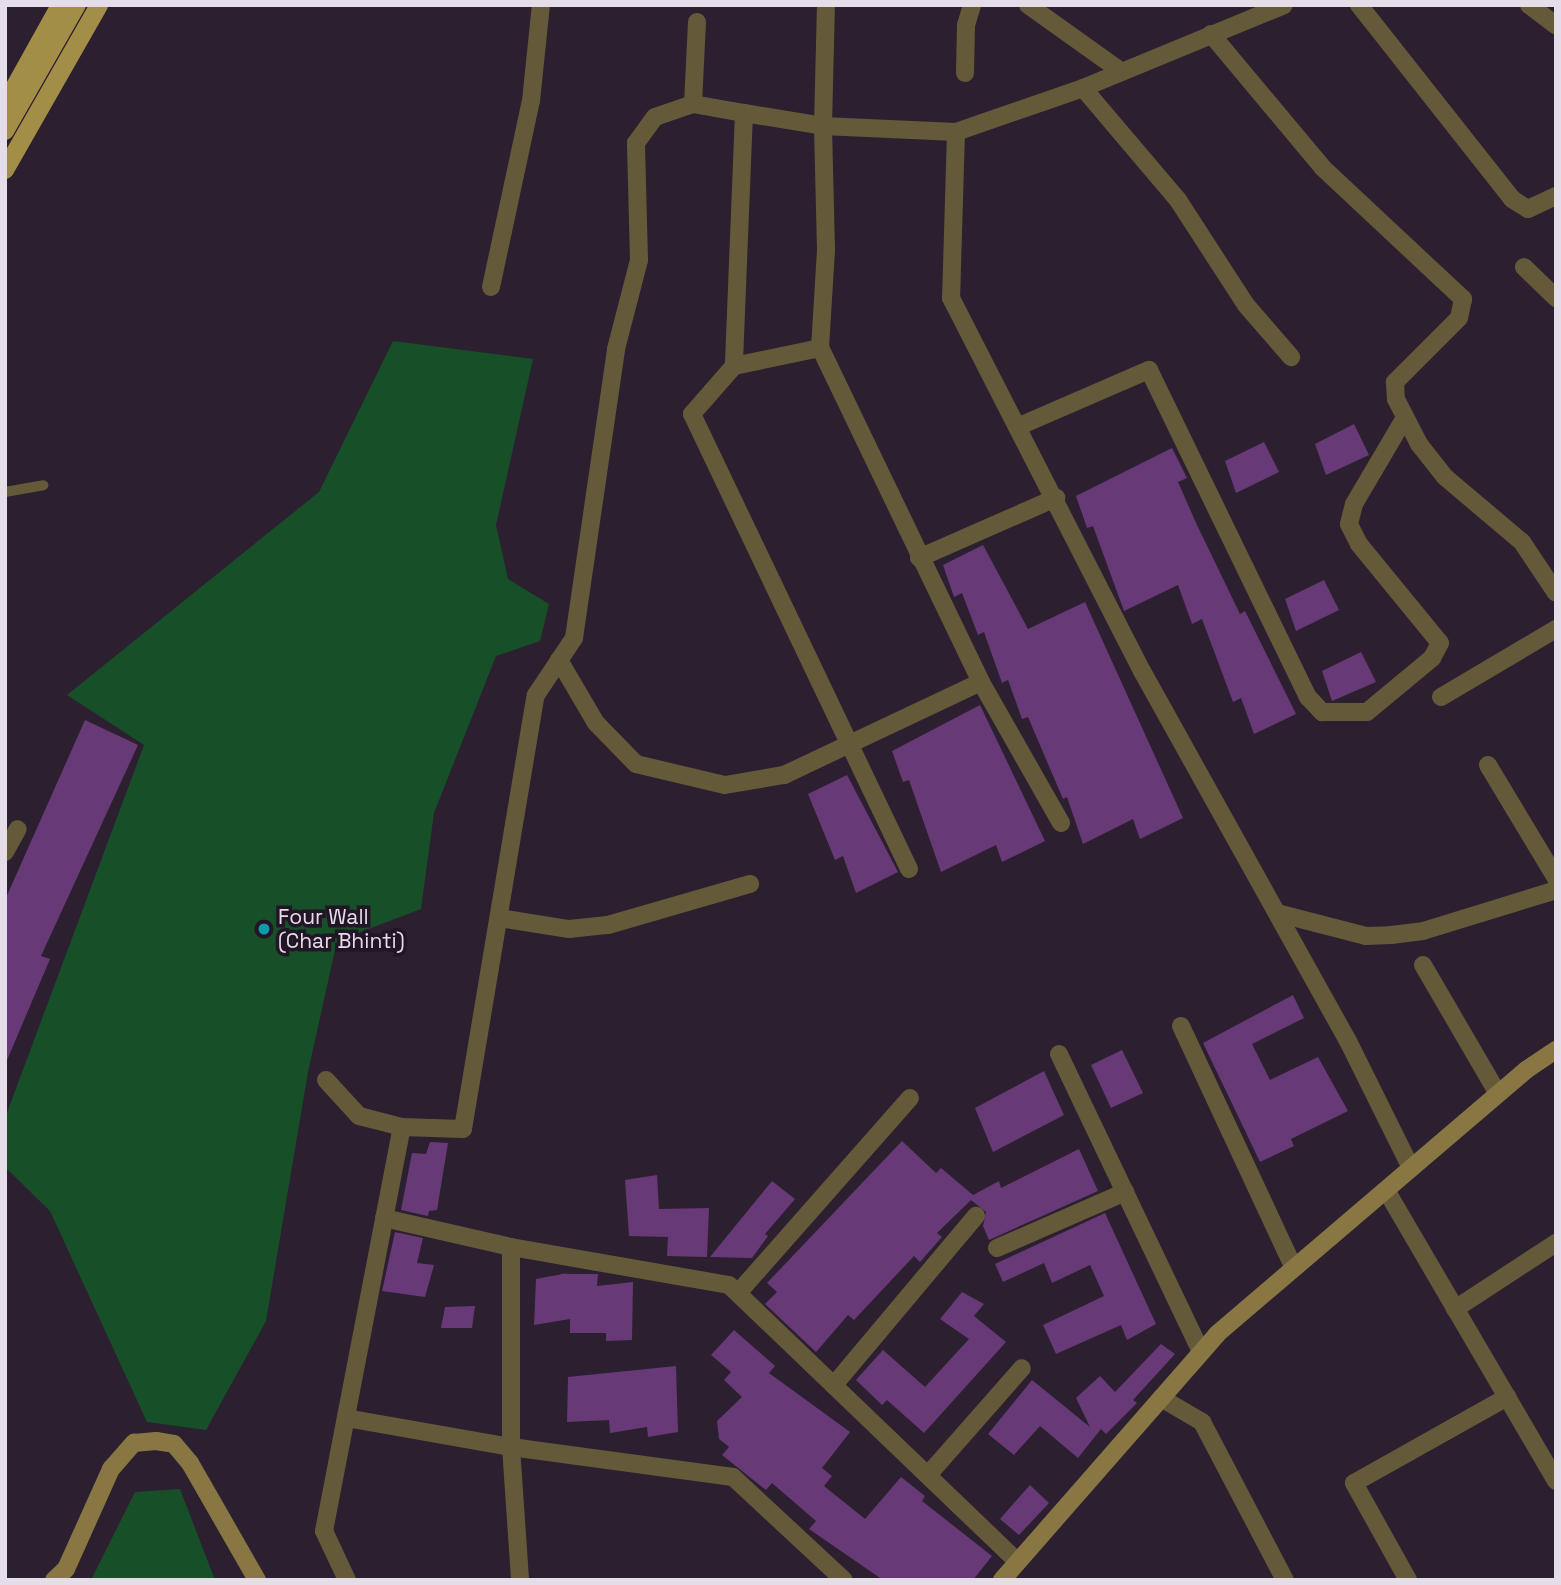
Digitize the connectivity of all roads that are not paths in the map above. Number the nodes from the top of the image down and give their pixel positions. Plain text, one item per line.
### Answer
1 (60, 5) edge
2 (77, 5) edge
3 (99, 5) edge
4 (541, 5) edge
5 (826, 5) edge
6 (972, 5) edge
7 (1028, 5) edge
8 (1284, 5) edge
9 (1359, 5) edge
10 (1529, 5) edge
11 (698, 22) dead end
12 (1556, 25) edge
13 (1211, 34) junction
14 (1122, 72) junction
15 (965, 73) dead end
16 (1083, 88) junction
17 (5, 103) edge
18 (693, 104) junction
19 (744, 113) junction
20 (823, 126) junction
21 (5, 131) edge
22 (956, 132) junction
23 (5, 170) edge
24 (1556, 196) edge
25 (1524, 267) dead end
26 (491, 287) dead end
27 (1556, 298) edge
28 (820, 348) junction
29 (1291, 357) dead end
30 (734, 366) junction
31 (1404, 419) junction
32 (1017, 427) junction
33 (43, 485) dead end
34 (5, 492) edge
35 (1056, 498) junction
36 (919, 558) junction
37 (1556, 593) edge
38 (1556, 629) edge
39 (559, 660) junction
40 (981, 682) junction
41 (1441, 696) dead end
42 (849, 748) junction
43 (1488, 765) dead end
44 (1061, 823) dead end
45 (18, 829) dead end
46 (5, 852) edge
47 (909, 869) dead end
48 (1556, 878) edge
49 (750, 884) dead end
50 (1556, 890) edge
51 (1277, 913) junction
52 (499, 918) junction
53 (1423, 964) dead end
54 (1181, 1026) dead end
55 (1556, 1050) edge
56 (1059, 1054) dead end
57 (326, 1080) dead end
58 (1498, 1094) junction
59 (910, 1098) dead end
60 (402, 1128) junction
61 (1411, 1168) junction
62 (1386, 1190) junction
63 (1125, 1192) junction
64 (976, 1216) dead end
65 (384, 1218) junction
66 (1556, 1243) edge
67 (511, 1247) junction
68 (997, 1248) dead end
69 (1294, 1268) junction
70 (738, 1293) junction
71 (1455, 1309) junction
72 (1201, 1352) junction
73 (1022, 1368) dead end
74 (834, 1385) junction
75 (1507, 1397) junction
76 (1161, 1398) junction
77 (346, 1418) junction
78 (511, 1447) junction
79 (928, 1475) junction
80 (1556, 1481) edge
81 (1018, 1562) junction
82 (54, 1580) edge
83 (257, 1580) edge
84 (347, 1580) edge
85 (520, 1580) edge
86 (844, 1580) edge
87 (1002, 1580) edge
88 (1285, 1580) edge
89 (1408, 1580) edge

1 - 17 main road
2 - 21 main road
3 - 23 main road
4 - 26 street
5 - 20 street
6 - 15 street
7 - 14 street
8 - 13 street
9 - 24 street
10 - 12 street
11 - 18 street
13 - 14 street
13 - 31 street
14 - 16 street
16 - 22 street
16 - 29 street
18 - 19 street
18 - 39 street
19 - 20 street
19 - 30 street
20 - 22 street
20 - 28 street
22 - 32 street
25 - 27 street
28 - 30 street
28 - 36 street
30 - 42 street
31 - 32 street
31 - 37 street
32 - 35 street
33 - 34 lane
35 - 36 street
35 - 51 street
36 - 40 street
38 - 41 street
39 - 42 street
39 - 52 street
40 - 42 street
40 - 44 street
42 - 47 street
43 - 48 street
45 - 46 street
49 - 52 street
50 - 51 street
51 - 61 street
52 - 60 street
53 - 58 street
54 - 69 street
55 - 58 street
56 - 63 street
57 - 60 street
58 - 61 street
59 - 70 street
60 - 65 street
61 - 62 street
62 - 69 street
62 - 71 street
63 - 68 street
63 - 72 street
64 - 74 street
65 - 67 street
65 - 77 street
66 - 71 street
67 - 70 street
67 - 78 street
69 - 72 street
70 - 74 street
71 - 75 street
72 - 76 street
73 - 79 street
74 - 79 street
75 - 80 street
75 - 89 street
76 - 81 street
76 - 88 street
77 - 78 street
77 - 84 street
78 - 85 street
78 - 86 street
79 - 81 street
81 - 87 street
82 - 83 street

